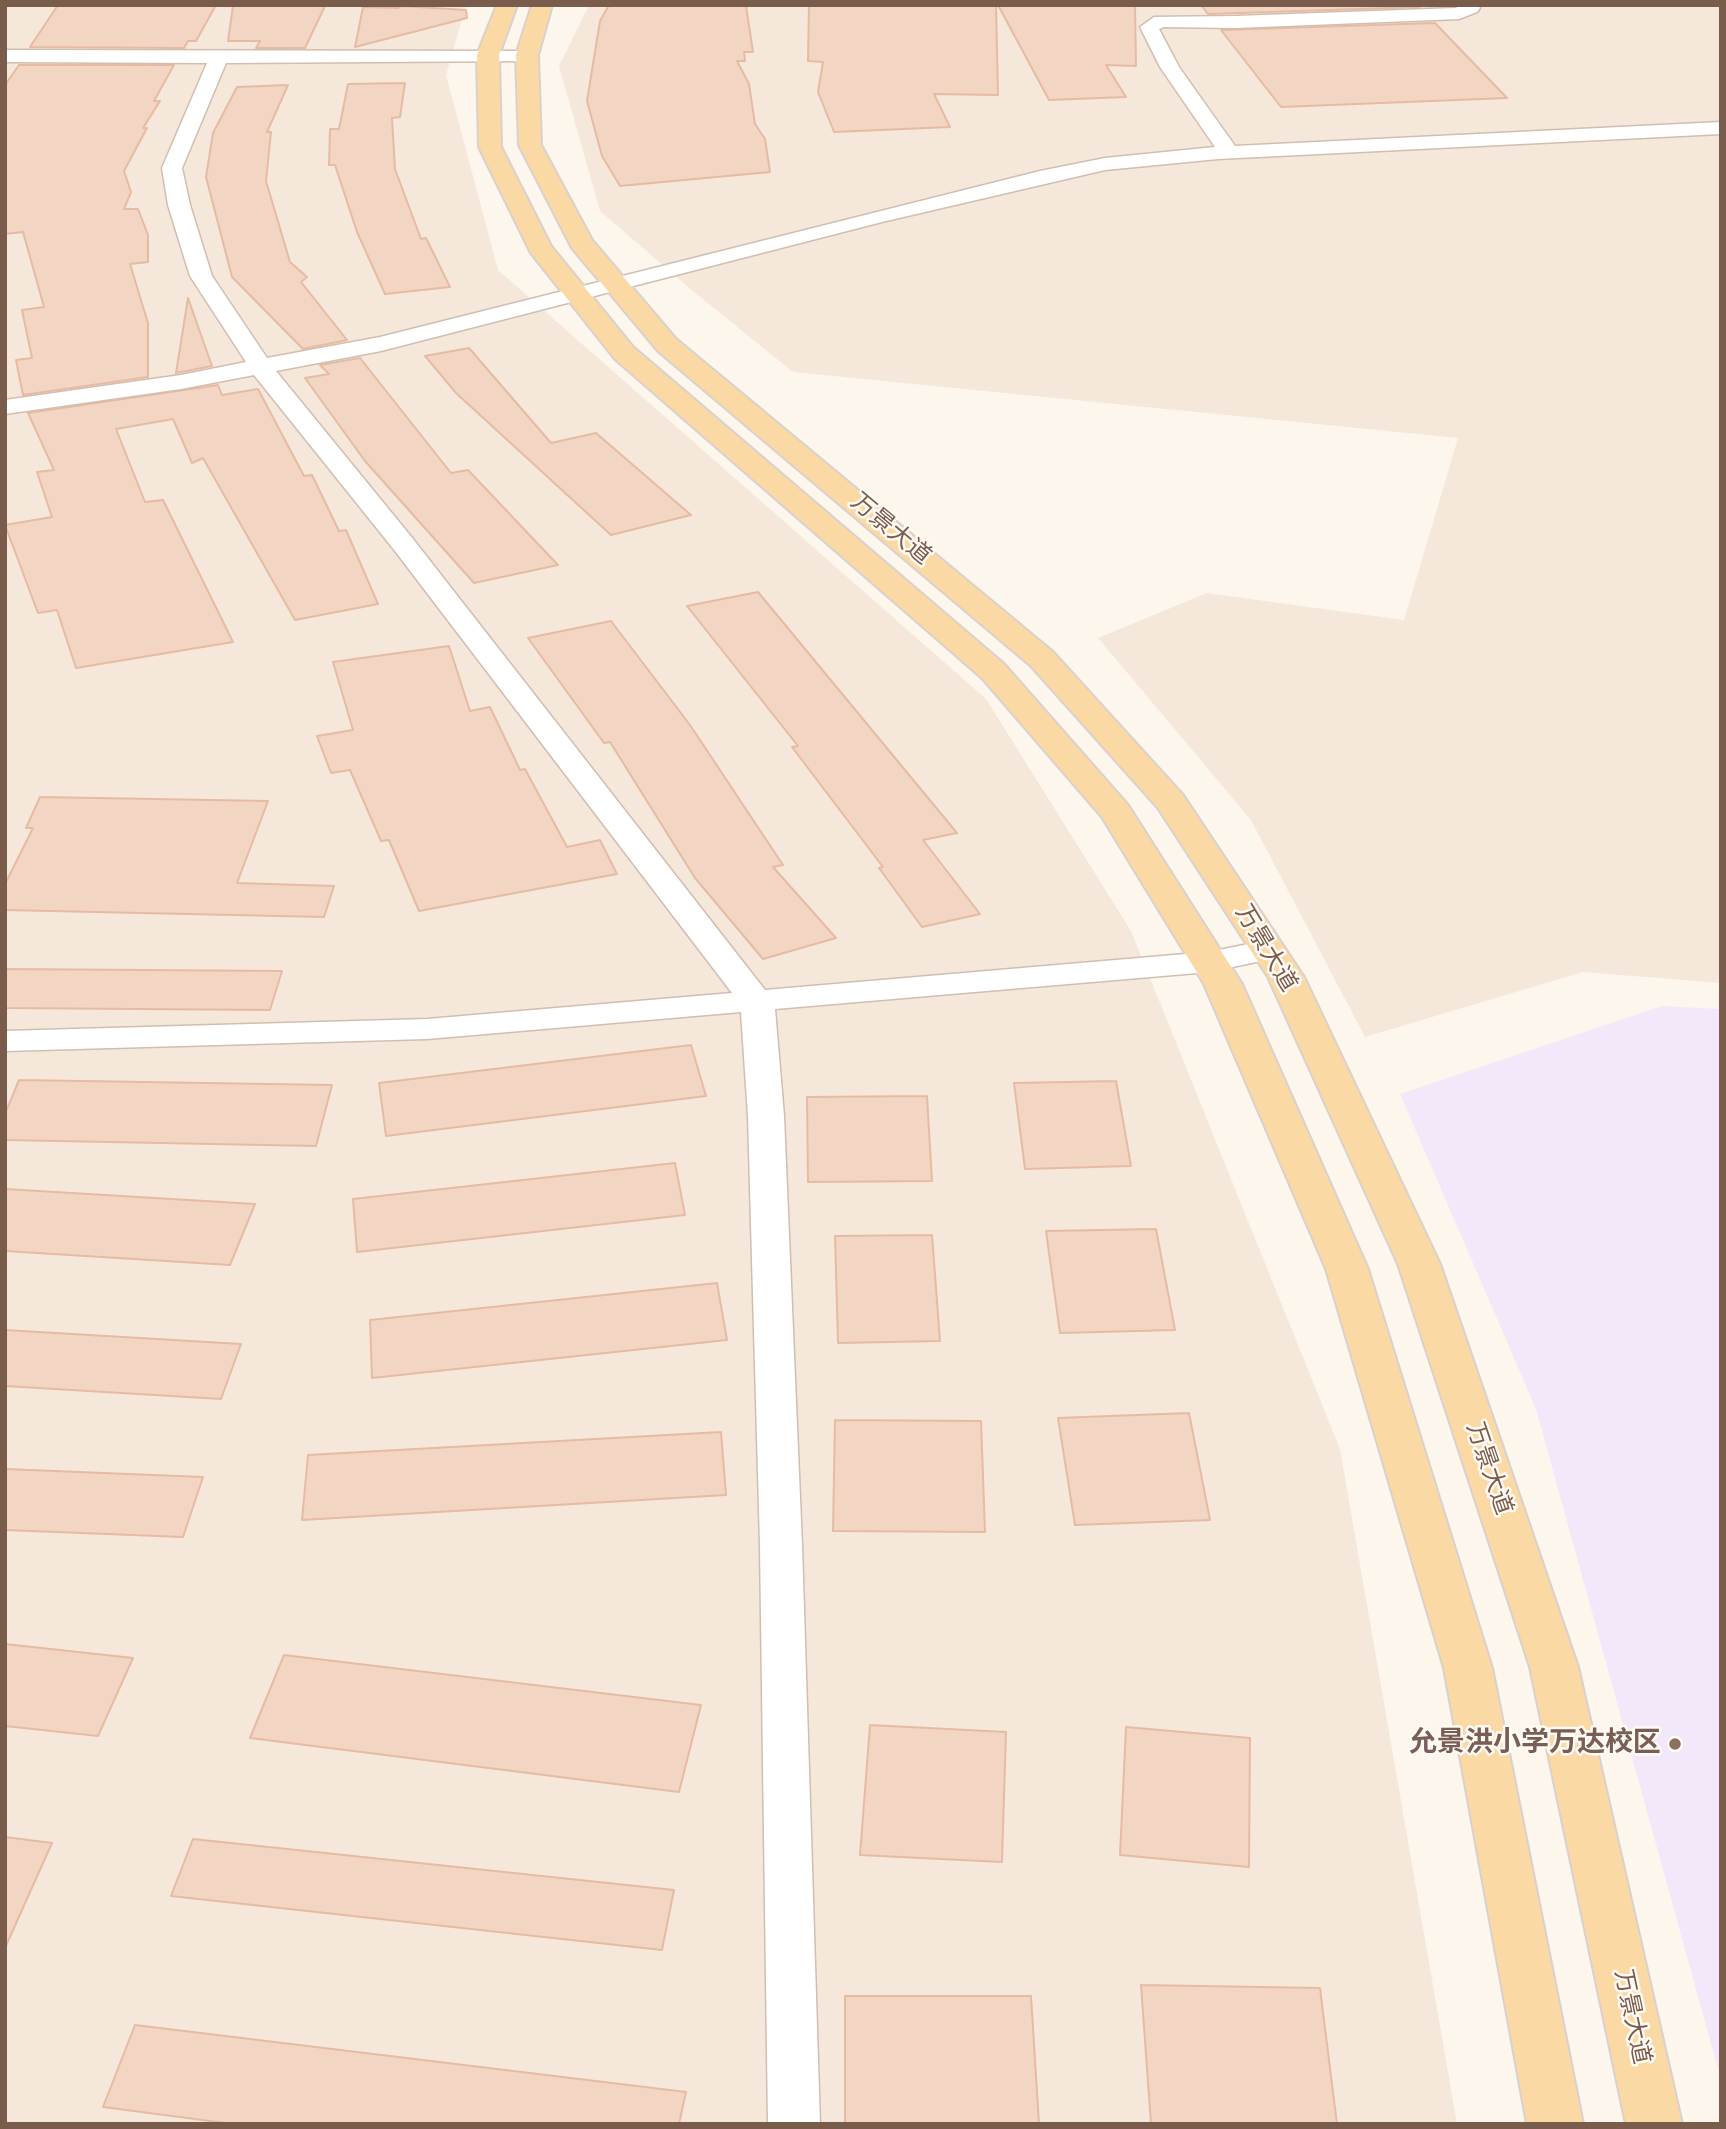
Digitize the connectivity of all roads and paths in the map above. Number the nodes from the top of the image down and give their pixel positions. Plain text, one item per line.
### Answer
1 (507, 5) edge
2 (542, 5) edge
3 (1468, 5) edge
4 (5, 55) edge
5 (488, 55) junction
6 (527, 55) junction
7 (219, 57) junction
8 (1721, 128) edge
9 (1229, 152) junction
10 (617, 284) junction
11 (576, 294) junction
12 (262, 368) junction
13 (5, 407) edge
14 (1268, 950) junction
15 (1209, 962) junction
16 (757, 1002) junction
17 (5, 1041) edge
18 (794, 2124) edge
19 (1555, 2124) edge
20 (1654, 2124) edge

1 - 5 main road, 万景大道
2 - 6 main road, 万景大道
3 - 9 street
4 - 7 street
5 - 6 street
5 - 7 street
5 - 11 main road, 万景大道
6 - 10 main road, 万景大道
7 - 12 street
8 - 9 street
9 - 10 street
10 - 11 street
10 - 14 main road, 万景大道
11 - 12 street
11 - 15 main road, 万景大道
12 - 13 street
12 - 16 street
14 - 15 street
14 - 20 main road, 万景大道
15 - 16 street
15 - 19 main road, 万景大道
16 - 17 street
16 - 18 street

